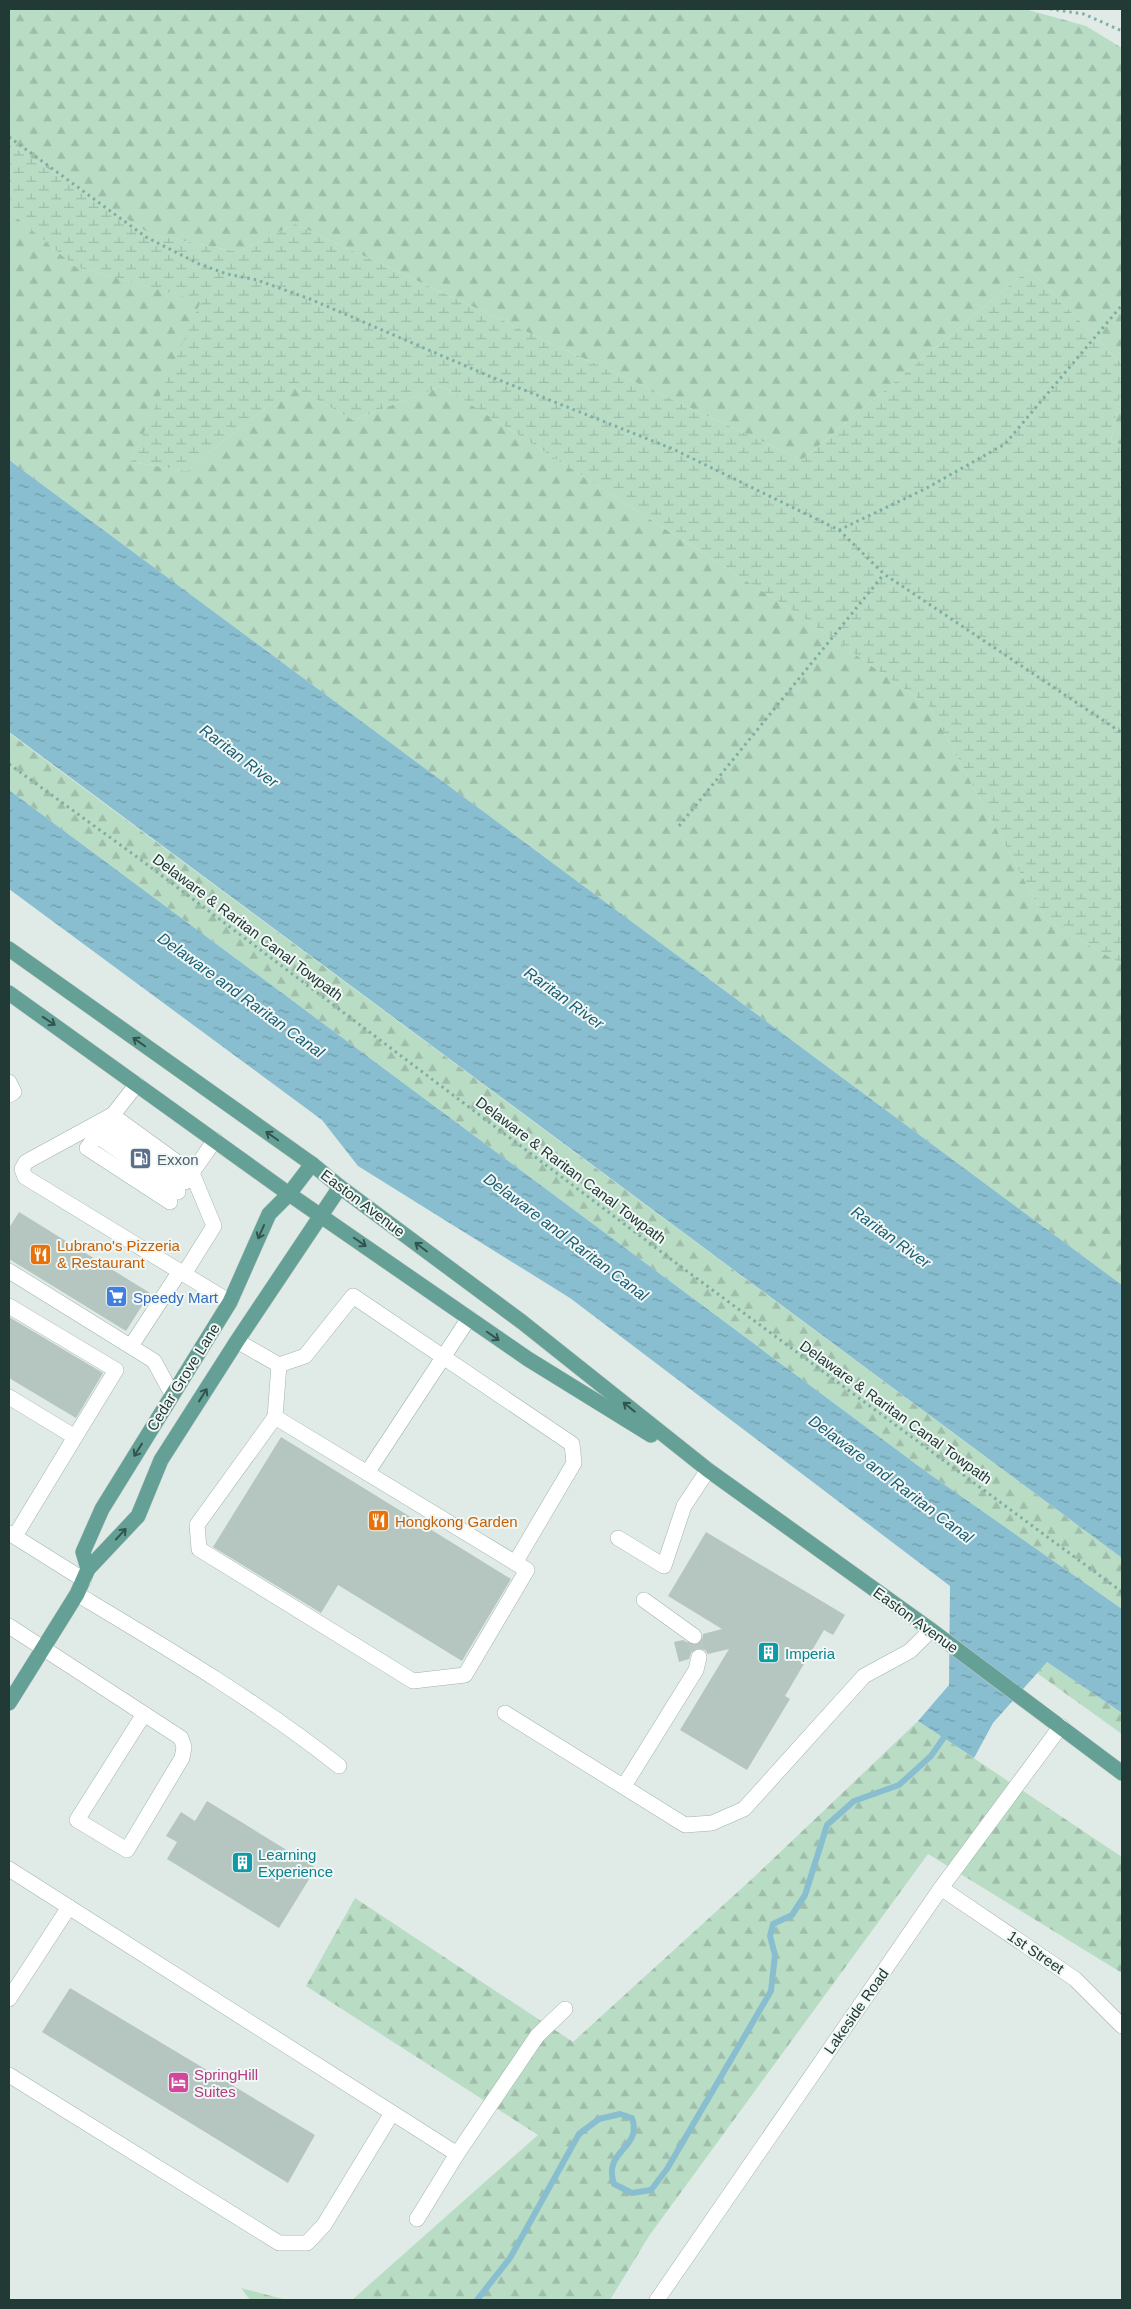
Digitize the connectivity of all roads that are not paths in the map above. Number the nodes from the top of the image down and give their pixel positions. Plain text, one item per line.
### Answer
1 (9, 949) edge
2 (9, 993) edge
3 (9, 1082) edge
4 (137, 1084) junction
5 (9, 1095) edge
6 (104, 1125) junction
7 (216, 1140) junction
8 (312, 1164) junction
9 (15, 1171) edge
10 (340, 1187) junction
11 (178, 1191) junction
12 (289, 1194) junction
13 (320, 1214) junction
14 (9, 1271) edge
15 (182, 1272) junction
16 (230, 1302) junction
17 (9, 1306) edge
18 (468, 1318) junction
19 (237, 1341) junction
20 (131, 1346) junction
21 (443, 1357) junction
22 (279, 1365) junction
23 (172, 1394) junction
24 (9, 1397) edge
25 (275, 1416) junction
26 (75, 1437) junction
27 (708, 1470) junction
28 (367, 1473) junction
29 (12, 1535) edge
30 (618, 1538) dead end
31 (515, 1563) junction
32 (86, 1574) junction
33 (77, 1594) junction
34 (644, 1600) dead end
35 (9, 1626) edge
36 (931, 1630) junction
37 (694, 1636) tunnel mouth
38 (43, 1648) junction
39 (699, 1657) tunnel mouth
40 (9, 1704) edge
41 (505, 1713) dead end
42 (144, 1714) junction
43 (1061, 1726) junction
44 (339, 1766) dead end
45 (1122, 1773) edge
46 (624, 1786) junction
47 (9, 1869) edge
48 (941, 1888) junction
49 (69, 1907) junction
50 (9, 1999) edge
51 (565, 2008) dead end
52 (1122, 2026) edge
53 (9, 2075) edge
54 (392, 2112) junction
55 (457, 2154) junction
56 (417, 2219) dead end
57 (657, 2300) edge

8 -> 1 main road, Easton Avenue
2 -> 4 main road, Easton Avenue
3 - 5 street
4 - 6 street
4 - 7 main road, Easton Avenue
6 - 9 street
6 - 11 street
6 - 11 street
7 - 11 street
7 - 12 main road, Easton Avenue
8 - 10 main road, Easton Avenue
8 - 12 main road, Cedar Grove Lane
9 - 15 street
10 - 13 main road, Cedar Grove Lane
27 -> 10 main road, Easton Avenue
11 - 15 street
12 - 13 main road, Easton Avenue
12 -> 16 main road, Cedar Grove Lane
13 -> 18 main road, Easton Avenue
13 - 19 main road, Cedar Grove Lane
14 - 20 street
15 - 16 street
15 - 20 street
16 - 23 main road, Cedar Grove Lane
17 - 26 street
18 - 21 street
18 -> 27 main road, Easton Avenue
19 - 22 street
32 -> 19 main road, Cedar Grove Lane
20 - 23 street
21 - 22 street
21 - 28 street
21 - 31 street
22 - 25 street
23 -> 32 main road, Cedar Grove Lane
24 - 26 street
25 - 28 street
25 - 31 street
26 - 29 street
27 - 30 street
27 - 36 main road, Easton Avenue
28 - 31 street
29 - 32 street
32 - 33 main road, Cedar Grove Lane
33 - 38 main road, Cedar Grove Lane
33 - 44 street
34 - 37 street
35 - 38 street
36 - 43 main road, Easton Avenue
36 - 46 street
38 - 40 main road, Cedar Grove Lane
38 - 42 street
39 - 46 street
41 - 46 street
42 - 42 street
43 - 45 main road, Easton Avenue
43 - 48 street, Lakeside Road
47 - 49 street
48 - 52 street, 1st Street
48 - 57 street, Lakeside Road
49 - 50 street
49 - 54 street
51 - 55 street
53 - 54 street
54 - 55 street
55 - 56 street

